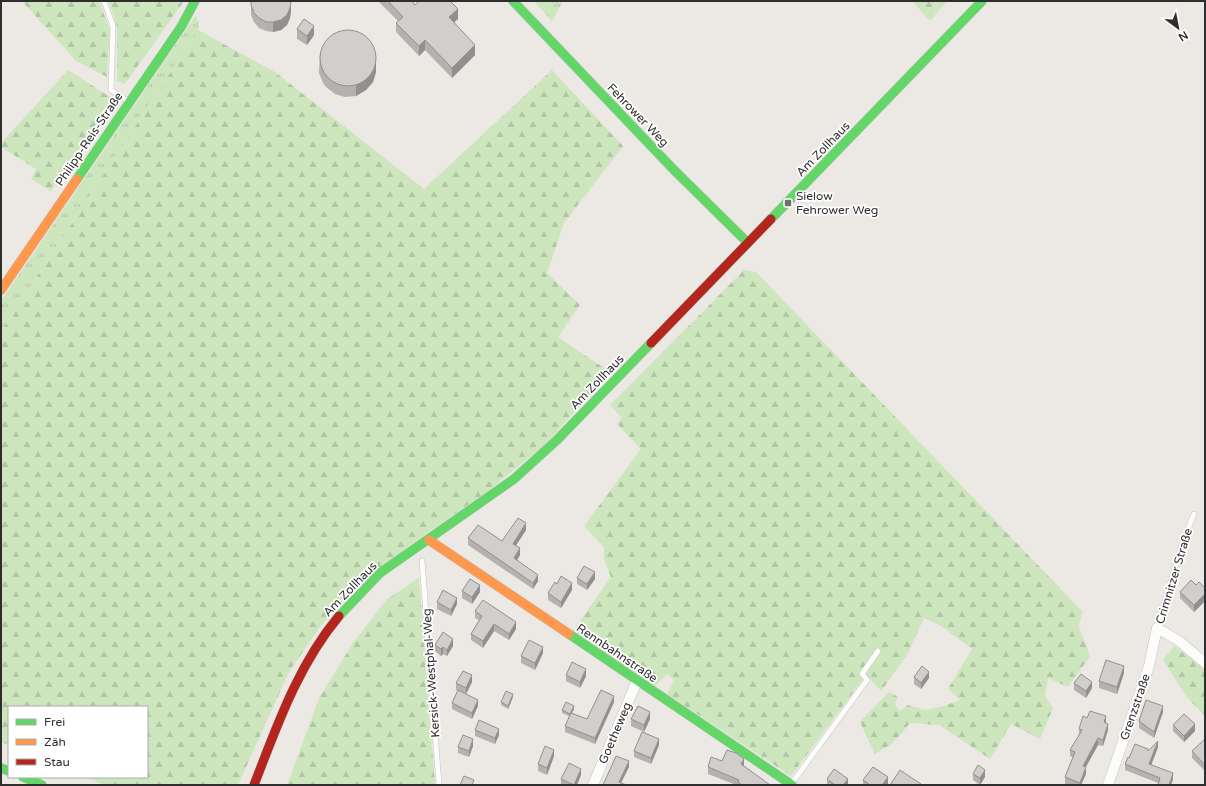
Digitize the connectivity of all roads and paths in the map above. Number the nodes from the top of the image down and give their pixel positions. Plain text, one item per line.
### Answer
1 (104, 1) edge
2 (195, 1) edge
3 (513, 1) edge
4 (982, 1) edge
5 (129, 102) junction
6 (748, 244) junction
7 (1, 290) edge
8 (1194, 514) dead end
9 (428, 540) junction
10 (422, 562) dead end
11 (1157, 628) junction
12 (878, 651) dead end
13 (1205, 663) edge
14 (637, 681) junction
15 (25, 778) edge
16 (42, 785) edge
17 (254, 785) edge
18 (439, 785) edge
19 (593, 785) edge
20 (792, 785) edge
21 (1108, 785) edge

1 - 5 lane
2 - 5 street, Philipp-Reis-Straße
3 - 6 street, Fehrower Weg
4 - 6 street, Am Zollhaus
5 - 7 street, Philipp-Reis-Straße
6 - 9 street, Am Zollhaus
8 - 11 lane, Crimnitzer Straße
9 - 14 street, Rennbahnstraße
9 - 17 street, Am Zollhaus
10 - 18 lane, Kersick-Westphal-Weg
11 - 13 street, Crimnitzer Straße
11 - 21 street, Grenzstraße
12 - 20 lane
14 - 19 street, Goetheweg
14 - 20 street, Rennbahnstraße
15 - 16 street

